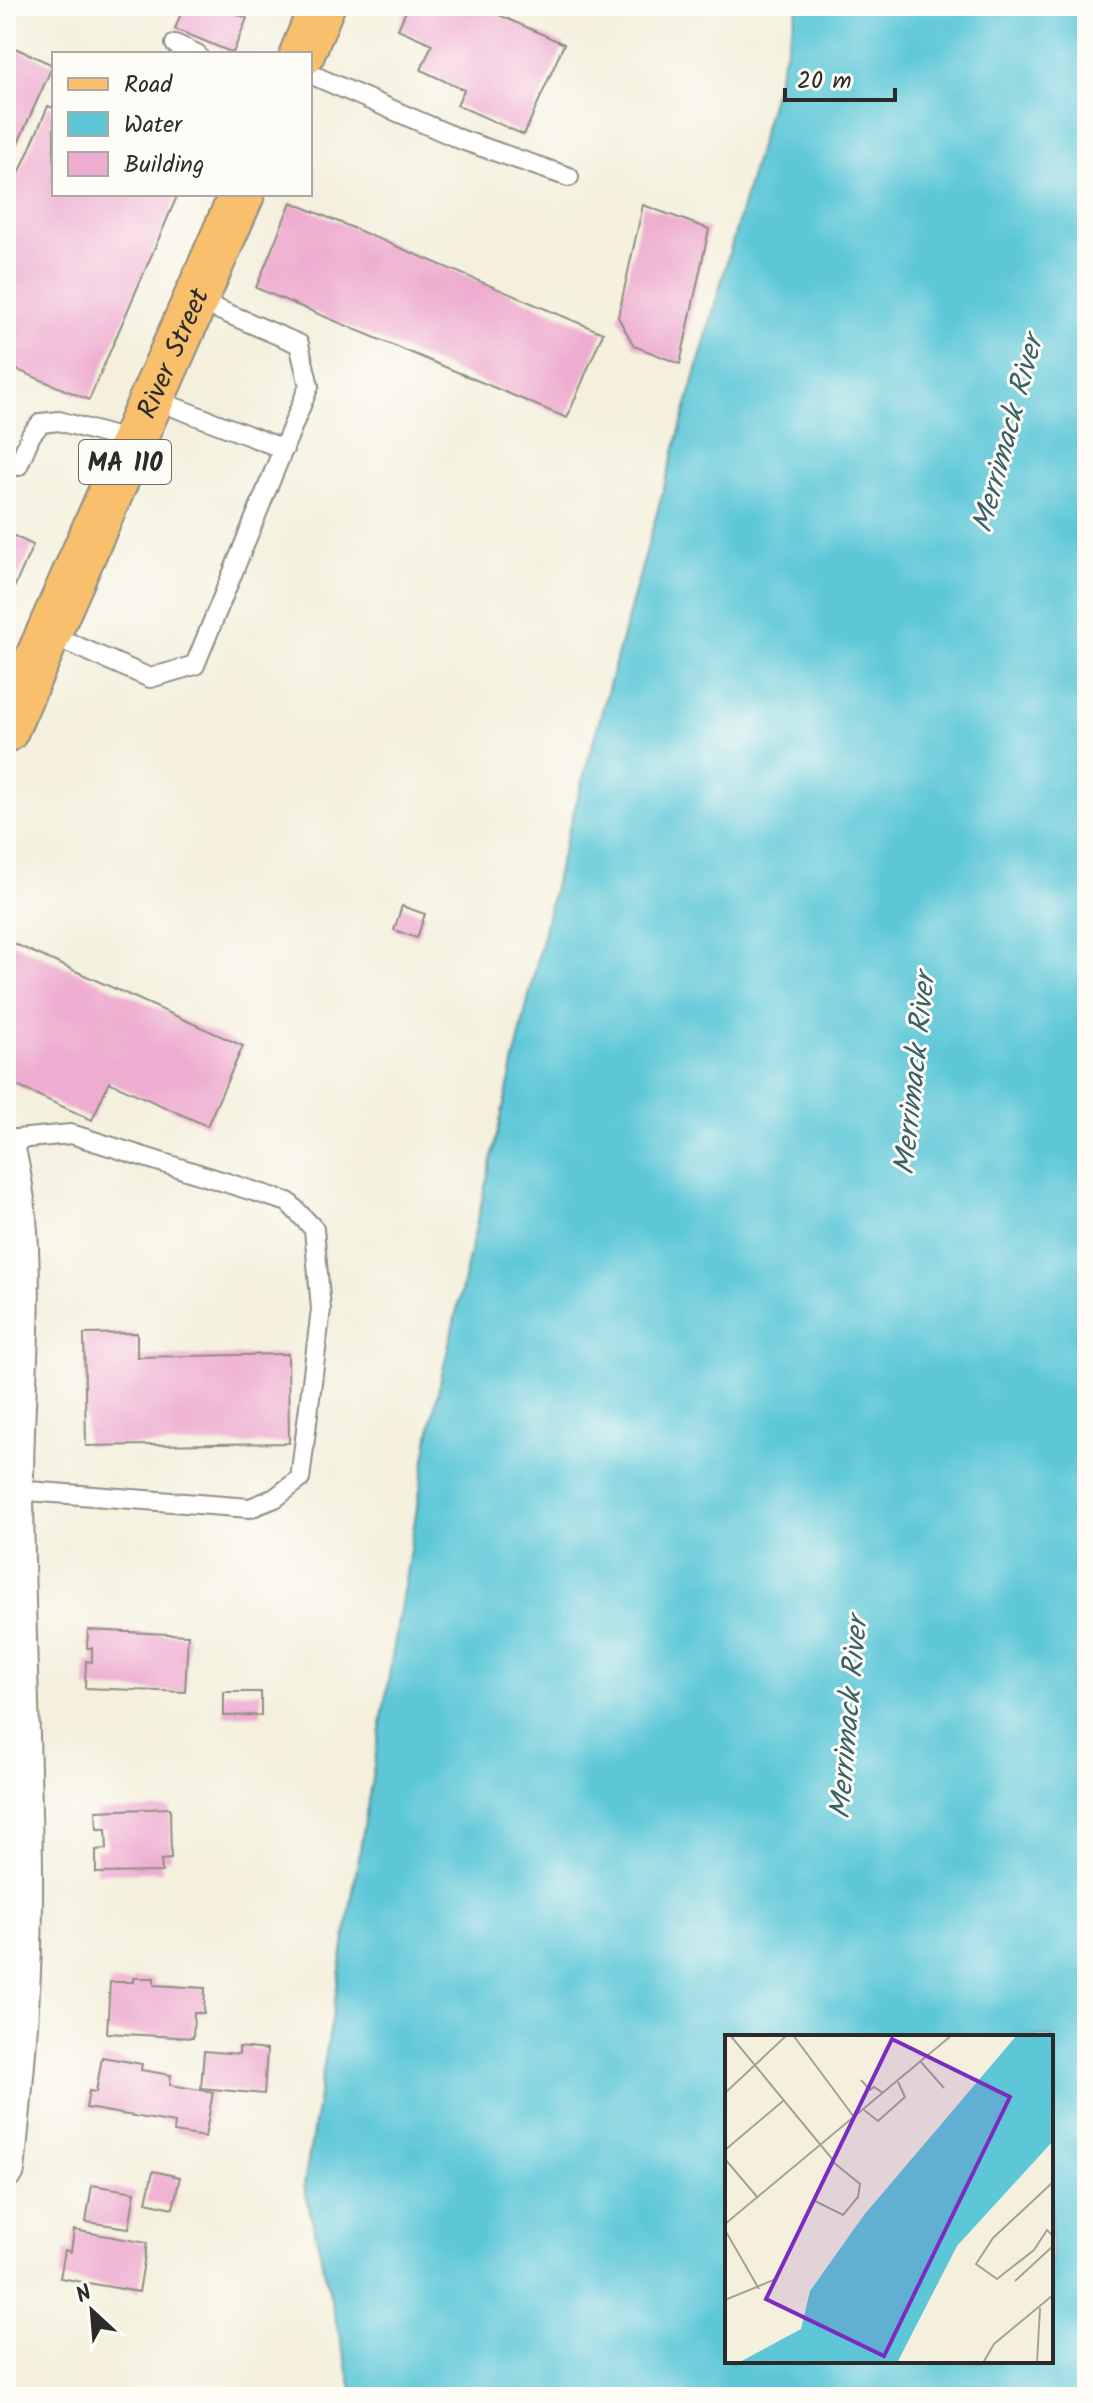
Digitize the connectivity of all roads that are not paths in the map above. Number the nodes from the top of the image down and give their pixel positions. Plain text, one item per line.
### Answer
1 (322, 6) edge
2 (175, 44) dead end
3 (193, 52) edge
4 (303, 52) edge
5 (312, 75) edge
6 (569, 177) dead end
7 (241, 196) edge
8 (196, 300) junction
9 (153, 399) junction
10 (133, 442) junction
11 (284, 449) junction
12 (6, 461) edge
13 (49, 634) junction
14 (6, 728) edge
15 (6, 1140) edge
16 (6, 1146) edge
17 (15, 1490) junction
18 (6, 2170) edge

1 - 4 main road
2 - 3 lane
5 - 6 lane
7 - 8 main road, River Street / MA 110
8 - 9 main road, River Street / MA 110
8 - 11 lane
9 - 10 main road, River Street / MA 110
9 - 11 lane
10 - 12 lane
10 - 13 main road, River Street / MA 110
11 - 13 lane
13 - 14 main road, River Street / MA 110
15 - 17 lane
16 - 17 street
17 - 18 street

